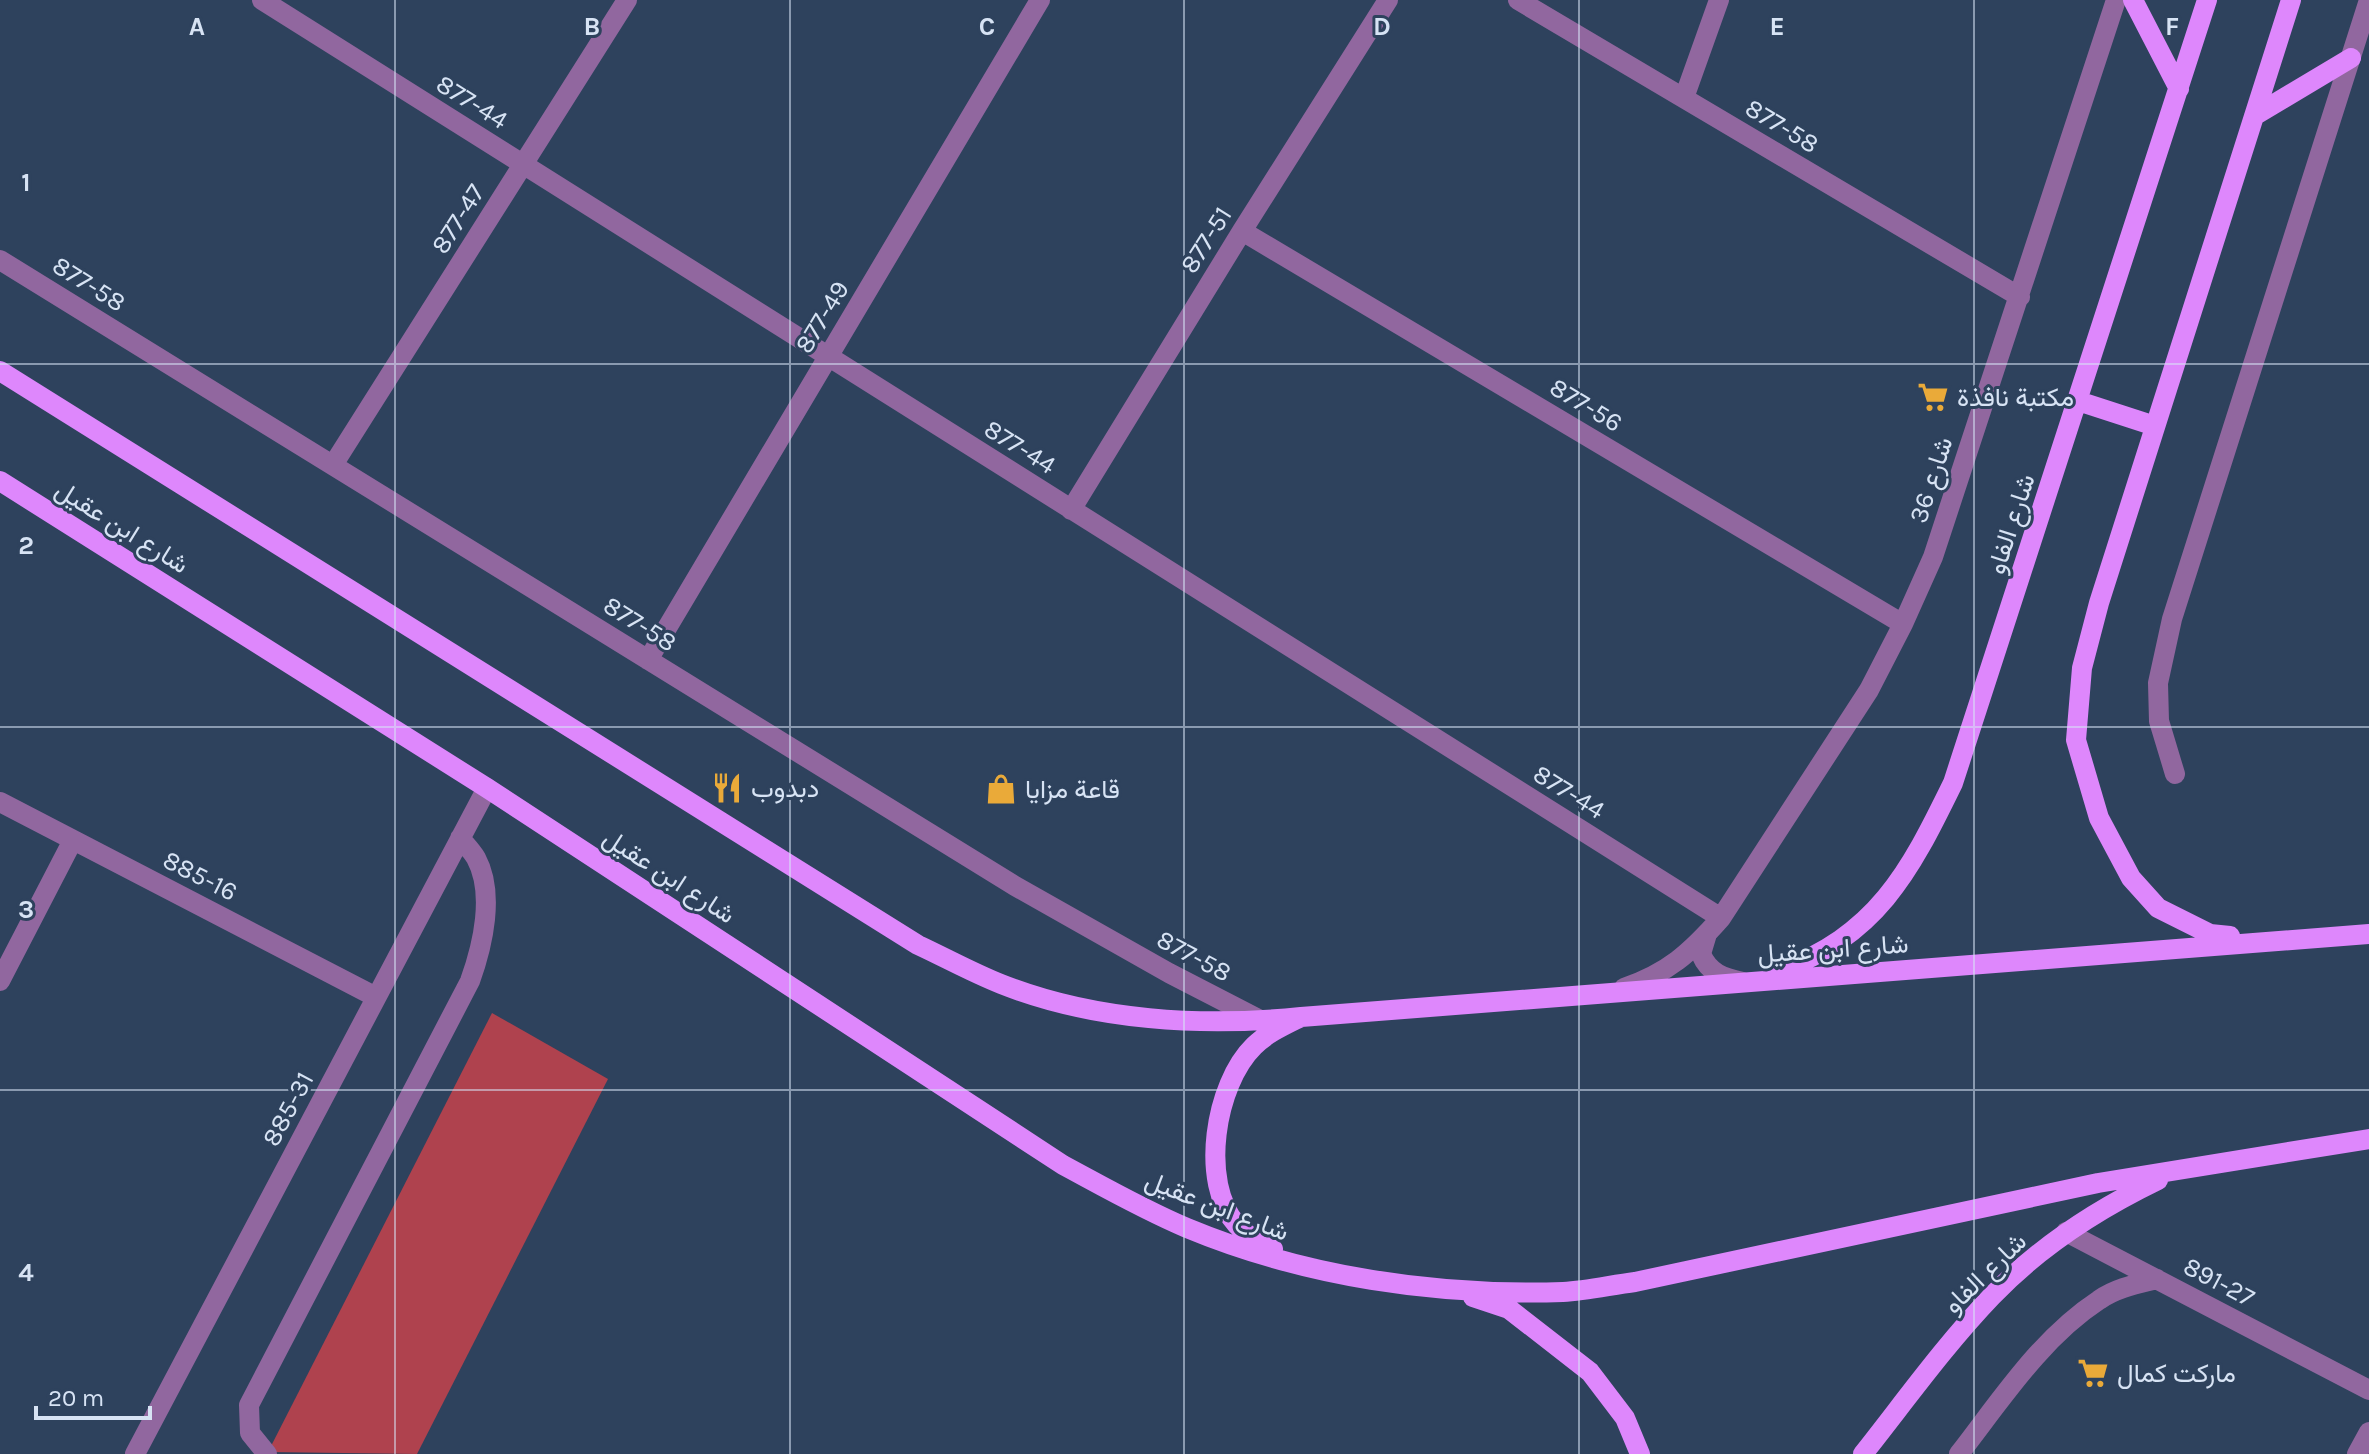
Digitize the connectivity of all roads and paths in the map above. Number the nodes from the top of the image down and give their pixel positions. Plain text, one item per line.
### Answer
1 (262, 0) edge
2 (627, 0) edge
3 (1040, 0) edge
4 (1388, 0) edge
5 (1518, 0) edge
6 (1719, 0) edge
7 (2116, 0) edge
8 (2133, 0) edge
9 (2207, 0) edge
10 (2291, 0) edge
11 (2369, 0) edge
12 (293, 10) edge
13 (2351, 58) junction
14 (2179, 89) junction
15 (1684, 98) junction
16 (2254, 116) junction
17 (523, 164) junction
18 (1242, 231) junction
19 (0, 260) edge
20 (2020, 297) junction
21 (829, 357) junction
22 (0, 371) edge
23 (2078, 401) junction
24 (2155, 426) junction
25 (333, 465) junction
26 (0, 481) edge
27 (1071, 510) junction
28 (1903, 624) junction
29 (648, 660) junction
30 (2175, 774) dead end
31 (487, 788) junction
32 (0, 802) edge
33 (460, 838) junction
34 (73, 840) junction
35 (1721, 918) junction
36 (1707, 934) junction
37 (2369, 934) edge
38 (2286, 941) junction
39 (0, 981) edge
40 (1747, 982) junction
41 (1614, 991) junction
42 (376, 997) junction
43 (1301, 1017) junction
44 (1260, 1020) junction
45 (2369, 1139) edge
46 (2178, 1170) junction
47 (2066, 1232) junction
48 (1329, 1272) junction
49 (2157, 1279) junction
50 (1450, 1289) junction
51 (2369, 1390) edge
52 (2369, 1432) edge
53 (135, 1454) edge
54 (267, 1454) edge
55 (1640, 1454) edge
56 (1863, 1454) edge
57 (1959, 1454) edge
58 (2357, 1454) edge

1 - 12 street, 877-44
2 - 17 street, 877-47
3 - 21 street, 877-49
4 - 18 street, 877-51
5 - 15 street, 877-58
6 - 15 street
7 - 20 street, شارع 36
8 - 14 main road
9 - 14 main road, شارع الفاو
10 - 16 main road
11 - 13 street
12 - 17 street, 877-44
13 - 16 main road
13 - 30 street
14 - 23 main road, شارع الفاو
15 - 20 street, 877-58
16 - 24 main road
17 - 21 street, 877-44
17 - 25 street, 877-47
18 - 27 street, 877-51
18 - 28 street, 877-56
19 - 25 street, 877-58
20 - 28 street, شارع 36
21 - 27 street, 877-44
21 - 29 street, 877-49
22 - 44 main road, شارع ابن عقيل
23 - 24 main road
23 - 40 main road, شارع الفاو
24 - 38 main road
25 - 29 street, 877-58
26 - 31 main road, شارع ابن عقيل
27 - 35 street, 877-44
28 - 35 street, شارع 36
29 - 44 street, 877-58
31 - 33 street, 885-31
31 - 48 main road, شارع ابن عقيل
32 - 34 street, 885-16
33 - 42 street, 885-31
33 - 54 street
34 - 39 street
34 - 42 street, 885-16
35 - 36 street, شارع 36
36 - 40 street
36 - 41 street, شارع 36
37 - 38 main road, شارع ابن عقيل
38 - 40 main road, شارع ابن عقيل
40 - 41 main road, شارع ابن عقيل
41 - 43 main road, شارع ابن عقيل
42 - 53 street, 885-31
43 - 44 main road, شارع ابن عقيل
43 - 48 main road, شارع ابن عقيل
45 - 46 main road, شارع ابن عقيل
46 - 47 main road, شارع الفاو
46 - 50 main road, شارع ابن عقيل
47 - 49 street
47 - 56 main road, شارع الفاو
48 - 50 main road, شارع ابن عقيل
49 - 51 street, 891-27
49 - 57 street, 891-27
50 - 55 main road
52 - 58 street

